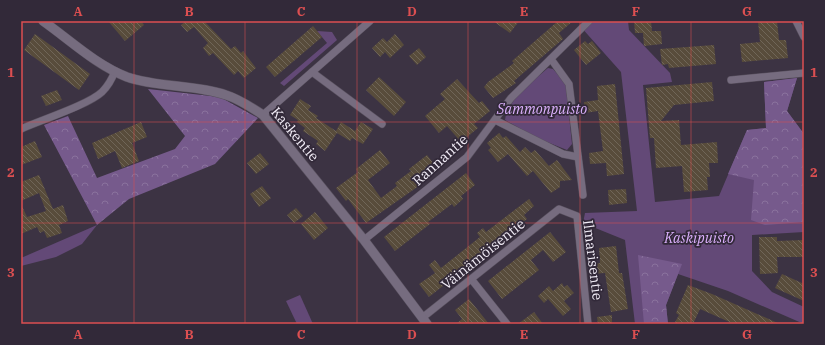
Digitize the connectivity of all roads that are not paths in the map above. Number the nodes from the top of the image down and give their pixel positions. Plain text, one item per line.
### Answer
1 (44, 21) edge
2 (370, 21) edge
3 (589, 21) edge
4 (796, 21) edge
5 (804, 37) edge
6 (551, 58) junction
7 (115, 71) junction
8 (312, 72) junction
9 (804, 73) edge
10 (731, 80) dead end
11 (263, 115) junction
12 (495, 120) junction
13 (382, 124) dead end
14 (21, 129) edge
15 (578, 157) junction
16 (583, 195) dead end
17 (559, 209) joint
18 (364, 240) junction
19 (472, 280) junction
20 (425, 321) edge
21 (506, 324) edge
22 (588, 324) edge

1 - 7 street, Kaskentie
2 - 8 street
3 - 6 street, Rannantie
4 - 5 street
6 - 12 street, Rannantie
6 - 15 street
7 - 11 street, Kaskentie
7 - 14 street
8 - 11 street
8 - 13 street
9 - 10 street
11 - 18 street, Kaskentie
12 - 15 street
12 - 18 street, Rannantie
15 - 16 street
17 - 19 street, Väinämöisentie
17 - 22 street, Ilmarisentie
18 - 20 street, Kaskentie
19 - 20 street, Väinämöisentie
19 - 21 street

